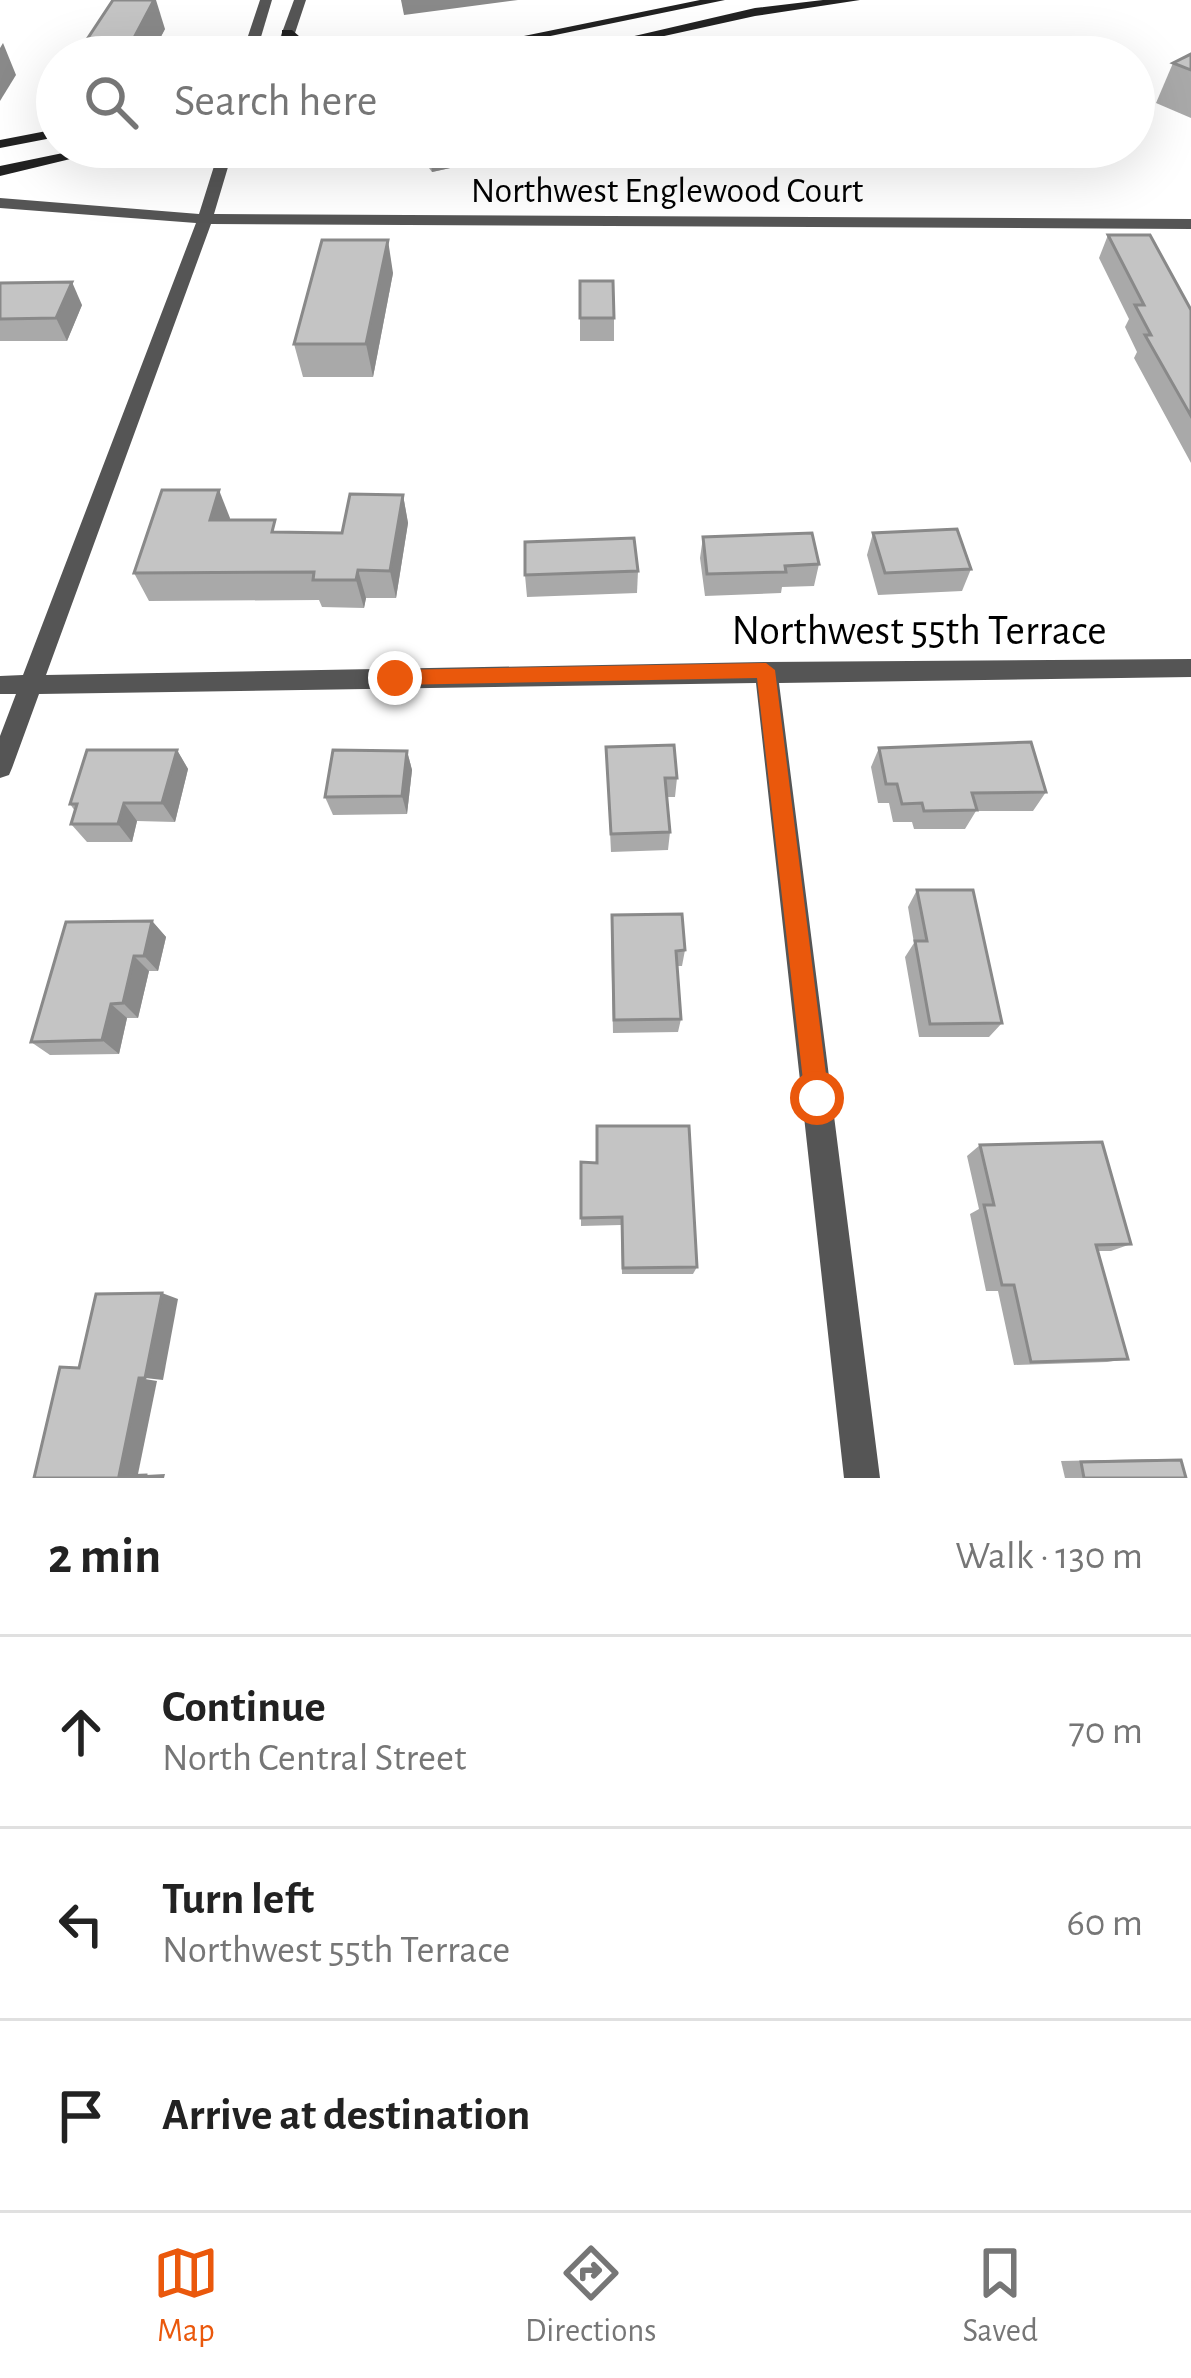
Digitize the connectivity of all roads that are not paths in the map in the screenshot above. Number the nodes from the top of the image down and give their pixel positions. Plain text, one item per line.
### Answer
1 (266, 0) edge
2 (300, 0) edge
3 (718, 0) edge
4 (854, 0) edge
5 (287, 33) junction
6 (255, 36) edge
7 (286, 36) edge
8 (291, 36) edge
9 (535, 36) edge
10 (646, 36) edge
11 (36, 137) edge
12 (0, 145) edge
13 (36, 163) edge
14 (221, 168) edge
15 (0, 171) edge
16 (0, 203) edge
17 (206, 219) junction
18 (1191, 224) edge
19 (1191, 668) edge
20 (766, 670) junction
21 (0, 685) edge
22 (32, 685) junction
23 (0, 768) edge
24 (862, 1478) edge

1 - 6 street
2 - 5 street
3 - 9 main road
4 - 10 main road
5 - 7 street
5 - 8 main road
11 - 12 main road
13 - 15 main road
14 - 17 street
16 - 17 street, Northwest Englewood Court
17 - 18 street, Northwest Englewood Court
17 - 22 street
19 - 20 street, Northwest 55th Terrace
20 - 22 street, Northwest 55th Terrace
20 - 24 street
21 - 22 street, Northwest 55th Terrace
22 - 23 street

